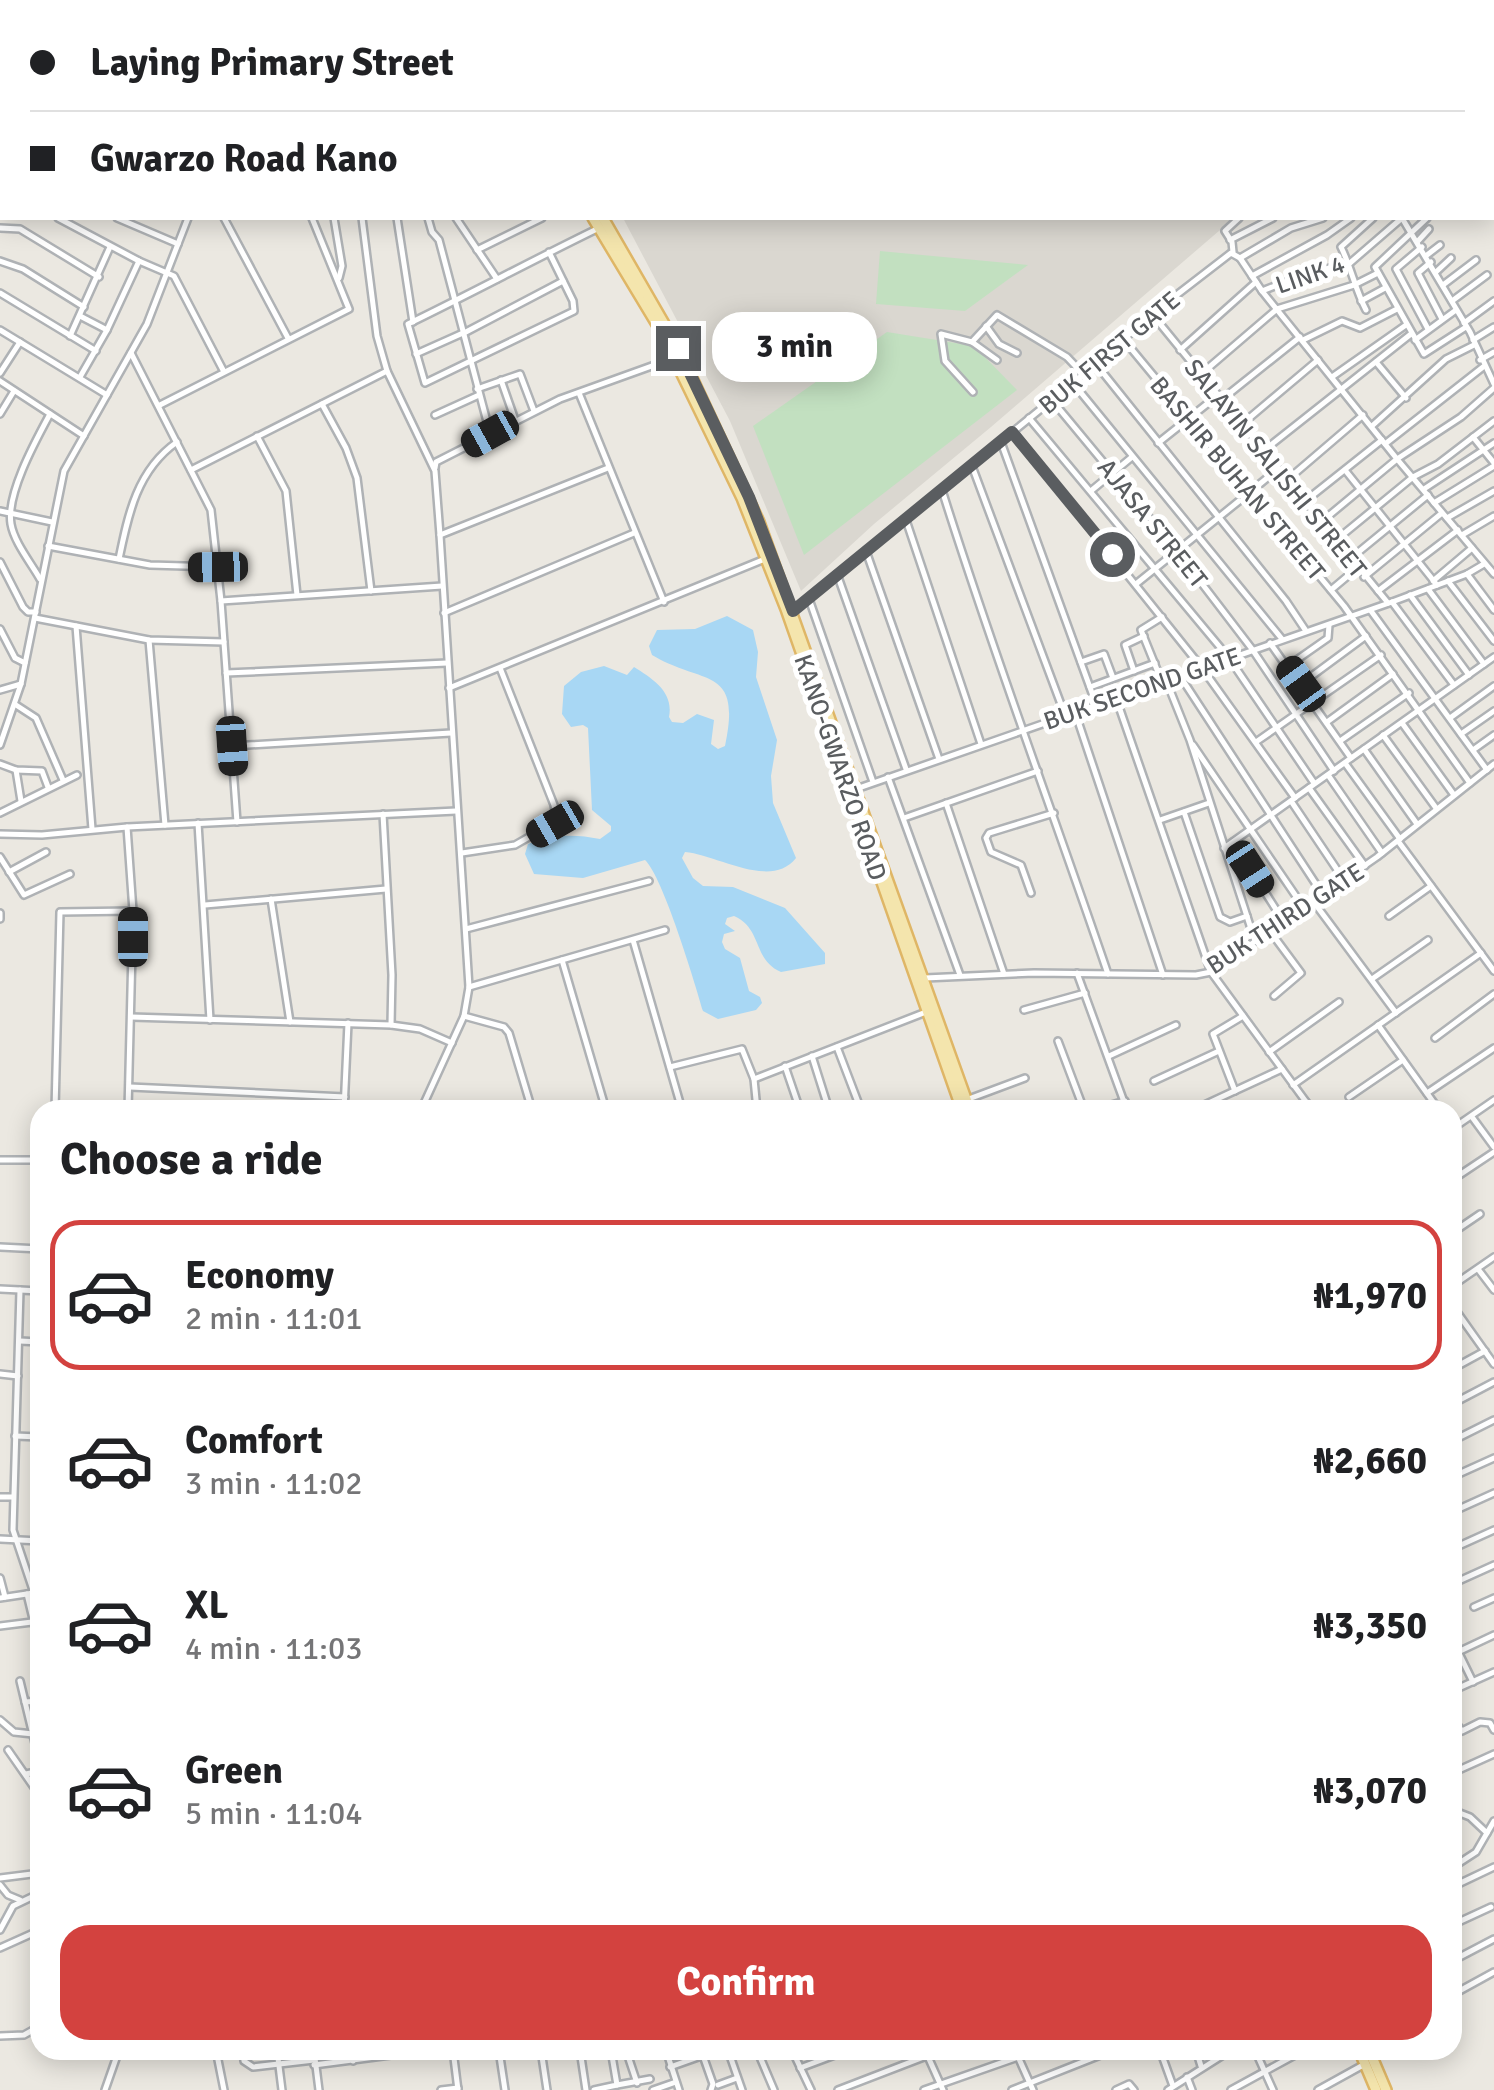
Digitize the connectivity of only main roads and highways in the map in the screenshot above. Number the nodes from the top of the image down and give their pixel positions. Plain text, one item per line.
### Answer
1 (601, 223) edge
2 (756, 524) junction
3 (951, 1069) junction
4 (963, 1100) edge
5 (1363, 2060) edge
6 (1373, 2060) edge
7 (1376, 2090) edge
8 (1386, 2090) edge

1 - 2 main road, KANO-GWARZO ROAD
1 - 2 main road
2 - 3 main road, KANO-GWARZO ROAD
2 - 3 main road
3 - 4 main road, KANO-GWARZO ROAD
5 - 7 main road
6 - 8 main road

